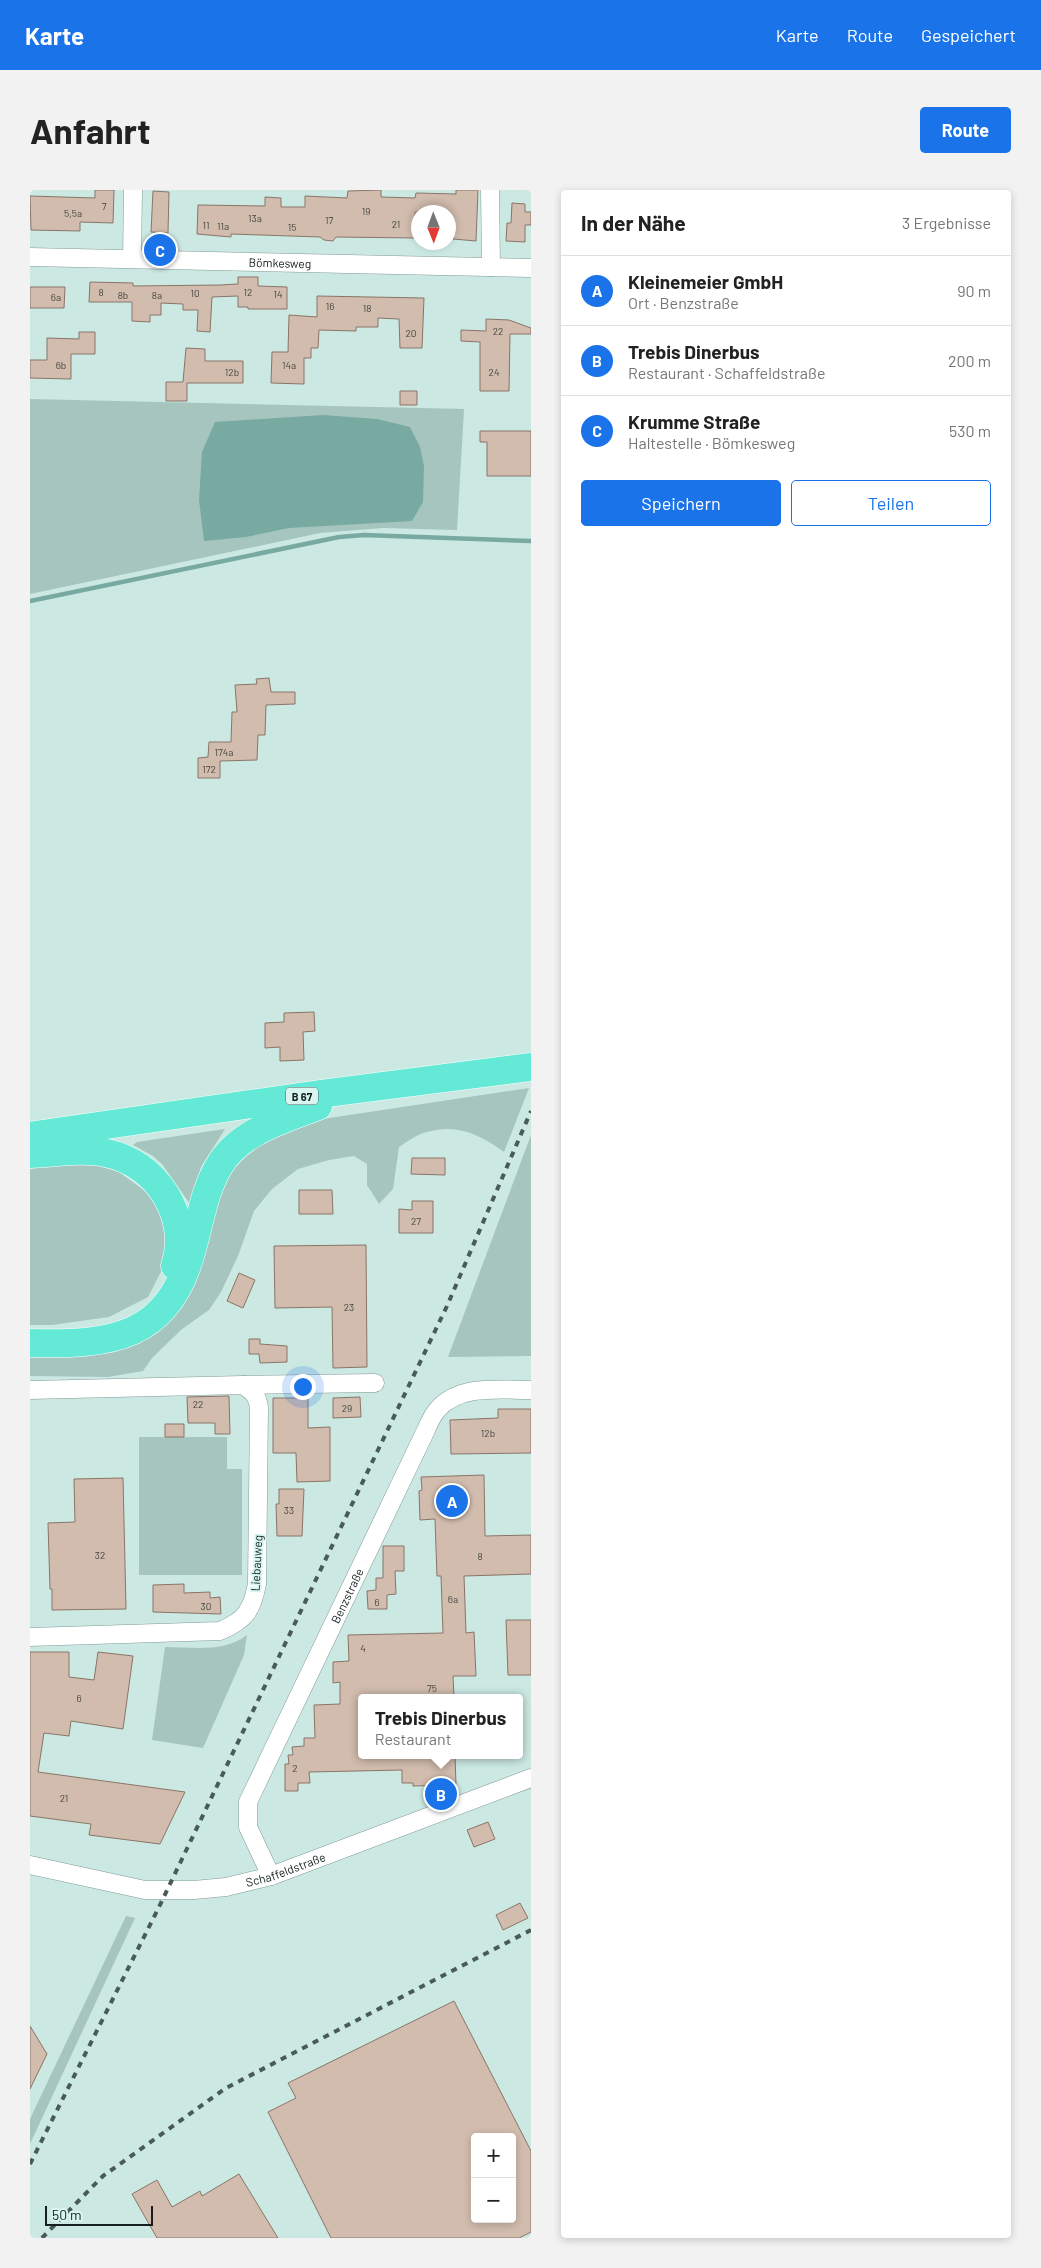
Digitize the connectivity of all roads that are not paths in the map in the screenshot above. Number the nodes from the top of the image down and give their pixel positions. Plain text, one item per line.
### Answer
1 (133, 190) edge
2 (490, 190) edge
3 (30, 257) edge
4 (132, 258) junction
5 (491, 267) junction
6 (531, 268) edge
7 (531, 1067) edge
8 (501, 1071) junction
9 (318, 1106) junction
10 (30, 1136) edge
11 (30, 1147) edge
12 (30, 1154) edge
13 (30, 1330) edge
14 (30, 1343) edge
15 (375, 1383) dead end
16 (243, 1386) junction
17 (30, 1390) edge
18 (531, 1390) edge
19 (30, 1637) edge
20 (531, 1778) edge
21 (30, 1865) edge
22 (271, 1876) junction

1 - 4 street
2 - 5 street
3 - 4 street, Bömkesweg
4 - 5 street, Bömkesweg
5 - 6 street, Bömkesweg
7 - 8 highway, B 67
8 - 9 highway, B 67
8 - 10 highway, B 67
9 - 11 highway, B 67
9 - 14 highway
12 - 13 highway
15 - 16 street
16 - 17 street
16 - 19 street, Liebauweg
18 - 22 street, Benzstraße
20 - 22 street, Schaffeldstraße
21 - 22 street, Schaffeldstraße

